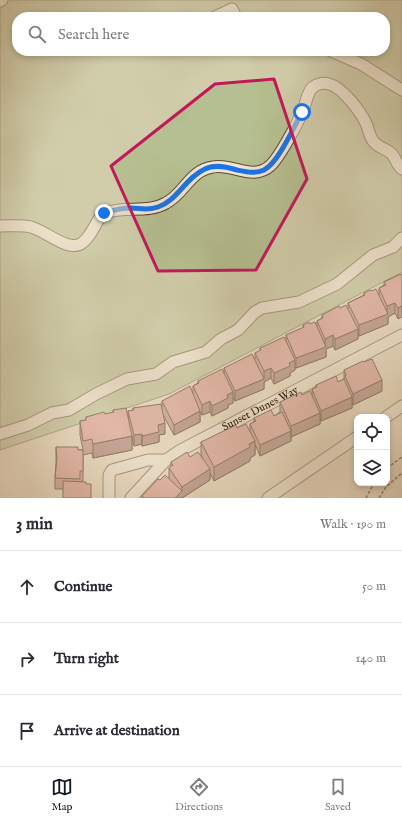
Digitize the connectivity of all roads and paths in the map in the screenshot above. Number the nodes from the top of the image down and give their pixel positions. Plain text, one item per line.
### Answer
1 (226, 12) edge
2 (234, 12) edge
3 (343, 56) edge
4 (402, 90) edge
5 (402, 169) edge
6 (0, 226) edge
7 (402, 238) edge
8 (402, 335) edge
9 (402, 406) edge
10 (390, 414) edge
11 (0, 434) edge
12 (354, 439) edge
13 (402, 458) edge
14 (166, 460) junction
15 (390, 466) edge
16 (402, 473) edge
17 (372, 486) edge
18 (109, 498) edge
19 (131, 498) edge
20 (268, 498) edge
21 (366, 498) edge
22 (379, 498) edge

1 - 2 street
3 - 4 street
5 - 6 street
7 - 11 street
8 - 14 street, Sunset Dunes Way
9 - 10 street
12 - 20 street
13 - 15 path
14 - 18 street
14 - 19 street, Sunset Dunes Way
16 - 22 path
17 - 21 path

